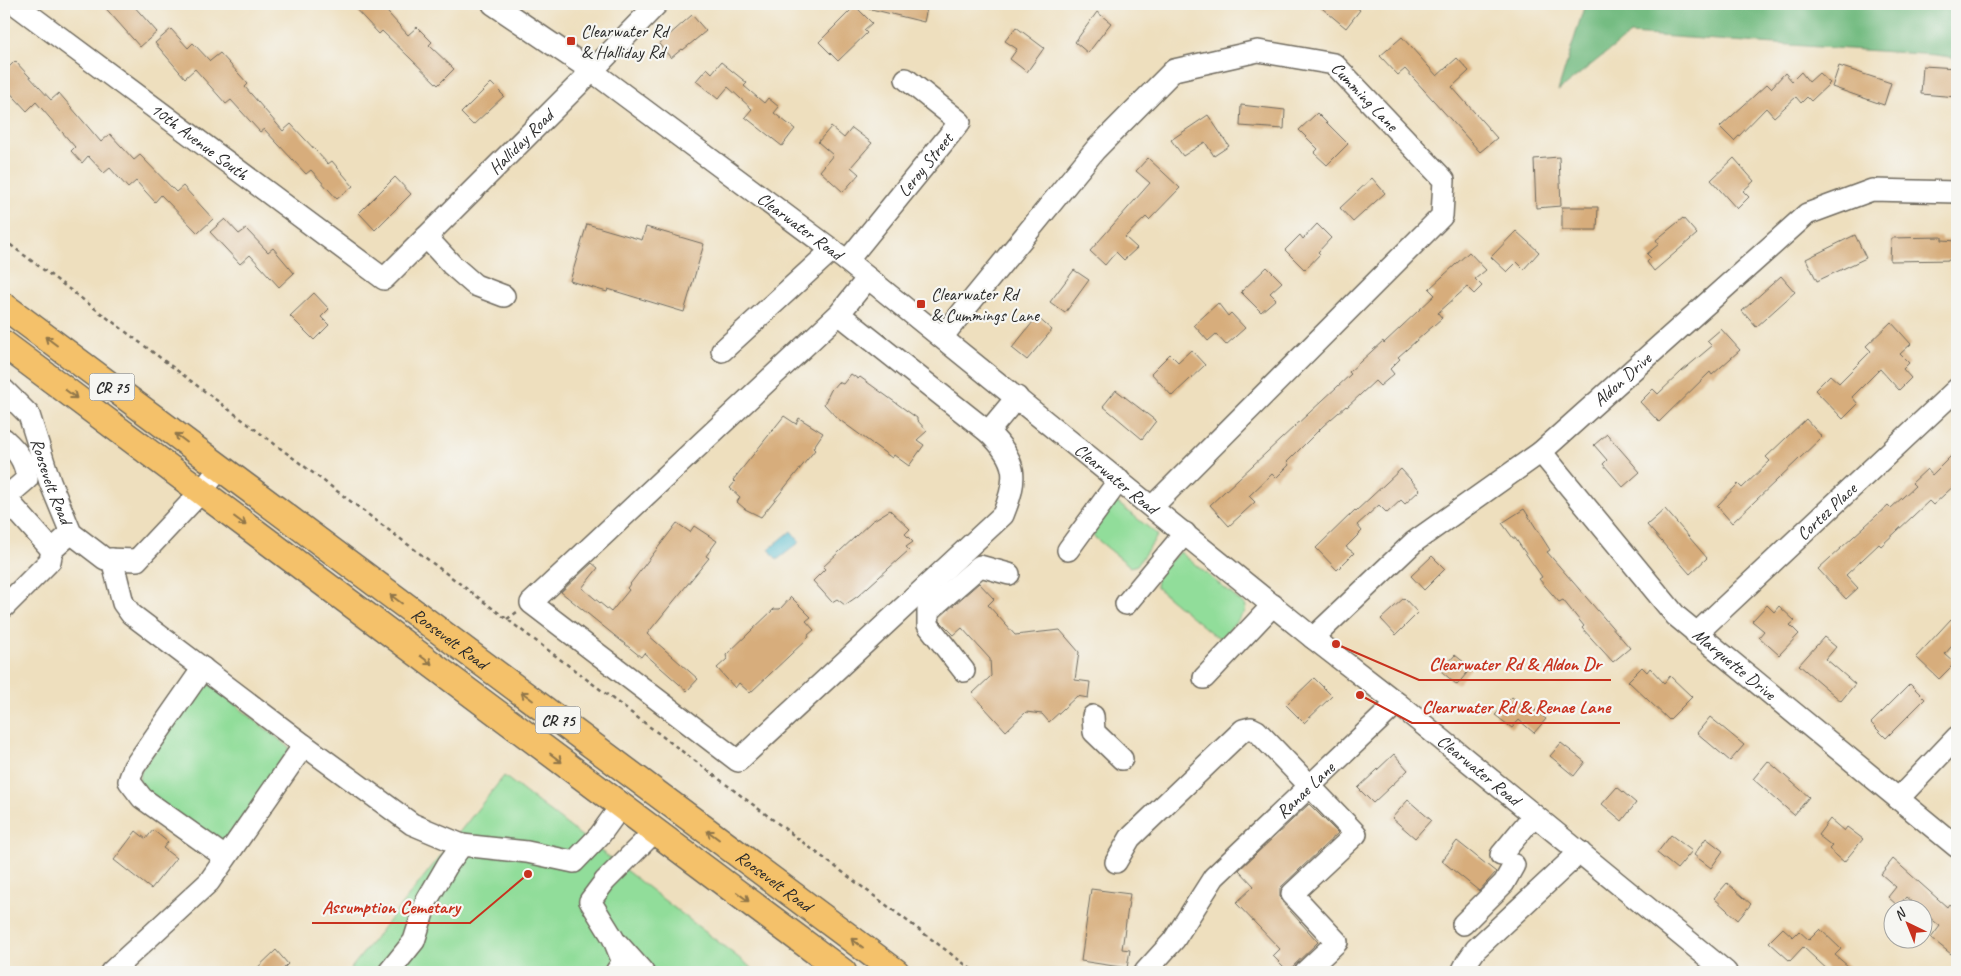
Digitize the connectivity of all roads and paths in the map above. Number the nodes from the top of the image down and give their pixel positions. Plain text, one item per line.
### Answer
1 (15, 4) edge
2 (493, 4) edge
3 (657, 4) edge
4 (592, 71) junction
5 (906, 79) dead end
6 (1957, 192) edge
7 (426, 237) junction
8 (4, 240) edge
9 (839, 255) junction
10 (868, 278) junction
11 (384, 279) joint
12 (504, 296) dead end
13 (4, 306) edge
14 (840, 314) junction
15 (942, 337) junction
16 (4, 344) edge
17 (722, 352) dead end
18 (1957, 389) edge
19 (4, 390) edge
20 (1017, 397) junction
21 (988, 432) junction
22 (4, 438) edge
23 (1541, 452) junction
24 (220, 468) junction
25 (1119, 480) junction
26 (201, 492) junction
27 (4, 497) edge
28 (1152, 507) junction
29 (71, 533) junction
30 (1185, 533) junction
31 (52, 550) junction
32 (1068, 550) dead end
33 (112, 559) junction
34 (1009, 574) dead end
35 (1126, 604) dead end
36 (1273, 605) junction
37 (4, 607) edge
38 (1696, 634) junction
39 (1313, 638) junction
40 (203, 668) junction
41 (964, 671) dead end
42 (1204, 678) dead end
43 (1397, 703) junction
44 (1093, 716) dead end
45 (1957, 737) edge
46 (304, 745) junction
47 (1122, 759) dead end
48 (1310, 786) junction
49 (1898, 799) junction
50 (621, 806) junction
51 (1534, 815) junction
52 (655, 831) junction
53 (462, 846) junction
54 (1957, 847) edge
55 (1580, 852) junction
56 (225, 857) junction
57 (1116, 862) dead end
58 (1463, 924) dead end
59 (613, 938) junction
60 (111, 972) edge
61 (389, 972) edge
62 (616, 972) edge
63 (643, 972) edge
64 (843, 972) edge
65 (896, 972) edge
66 (975, 972) edge
67 (1145, 972) edge
68 (1305, 972) edge
69 (1462, 972) edge
70 (1726, 972) edge

1 - 11 street, 10th Avenue South
2 - 4 street, Clearwater Road
3 - 4 street, Halliday Road
4 - 7 street, Halliday Road
4 - 9 street, Clearwater Road
5 - 9 street, Leroy Street
6 - 23 street, Aldon Drive
7 - 11 street, Halliday Road
7 - 12 street
8 - 66 path
9 - 10 street, Clearwater Road
9 - 17 street
10 - 14 street
10 - 15 street, Clearwater Road
24 -> 13 main road, Roosevelt Road / CR 75
14 - 21 street
14 - 21 street
15 - 20 street, Clearwater Road
15 - 28 street, Cumming Lane
16 -> 26 main road, Roosevelt Road / CR 75
18 - 38 street, Cortez Place
19 - 29 street, Roosevelt Road
20 - 21 street
20 - 25 street, Clearwater Road
22 - 27 street
23 - 38 street, Marquette Drive
23 - 39 street, Aldon Drive
24 - 26 street
65 -> 24 main road, Roosevelt Road / CR 75
25 - 28 street, Clearwater Road
25 - 32 street
26 - 33 street, Roosevelt Road
26 -> 50 main road, Roosevelt Road / CR 75
27 - 31 street
28 - 30 street, Clearwater Road
29 - 31 street
29 - 33 street, Roosevelt Road
30 - 35 street
30 - 36 street, Clearwater Road
31 - 37 street
33 - 40 street
34 - 41 street
36 - 39 street, Clearwater Road
36 - 42 street
38 - 49 street, Marquette Drive
39 - 43 street, Clearwater Road
40 - 46 street
40 - 56 street
43 - 48 street, Ranae Lane
43 - 51 street, Clearwater Road
44 - 47 street
45 - 49 street
46 - 53 street
46 - 56 street
48 - 57 street
48 - 67 street, Ranae Lane
48 - 68 street
49 - 54 street, Marquette Drive
50 - 52 main road, Roosevelt Road / CR 75
50 - 53 street
51 - 55 street, Clearwater Road
51 - 58 street
52 - 59 street
52 -> 64 main road, Roosevelt Road / CR 75
53 - 61 street
55 - 69 street
55 - 70 street, Clearwater Road
56 - 60 street
59 - 62 street
59 - 63 street

